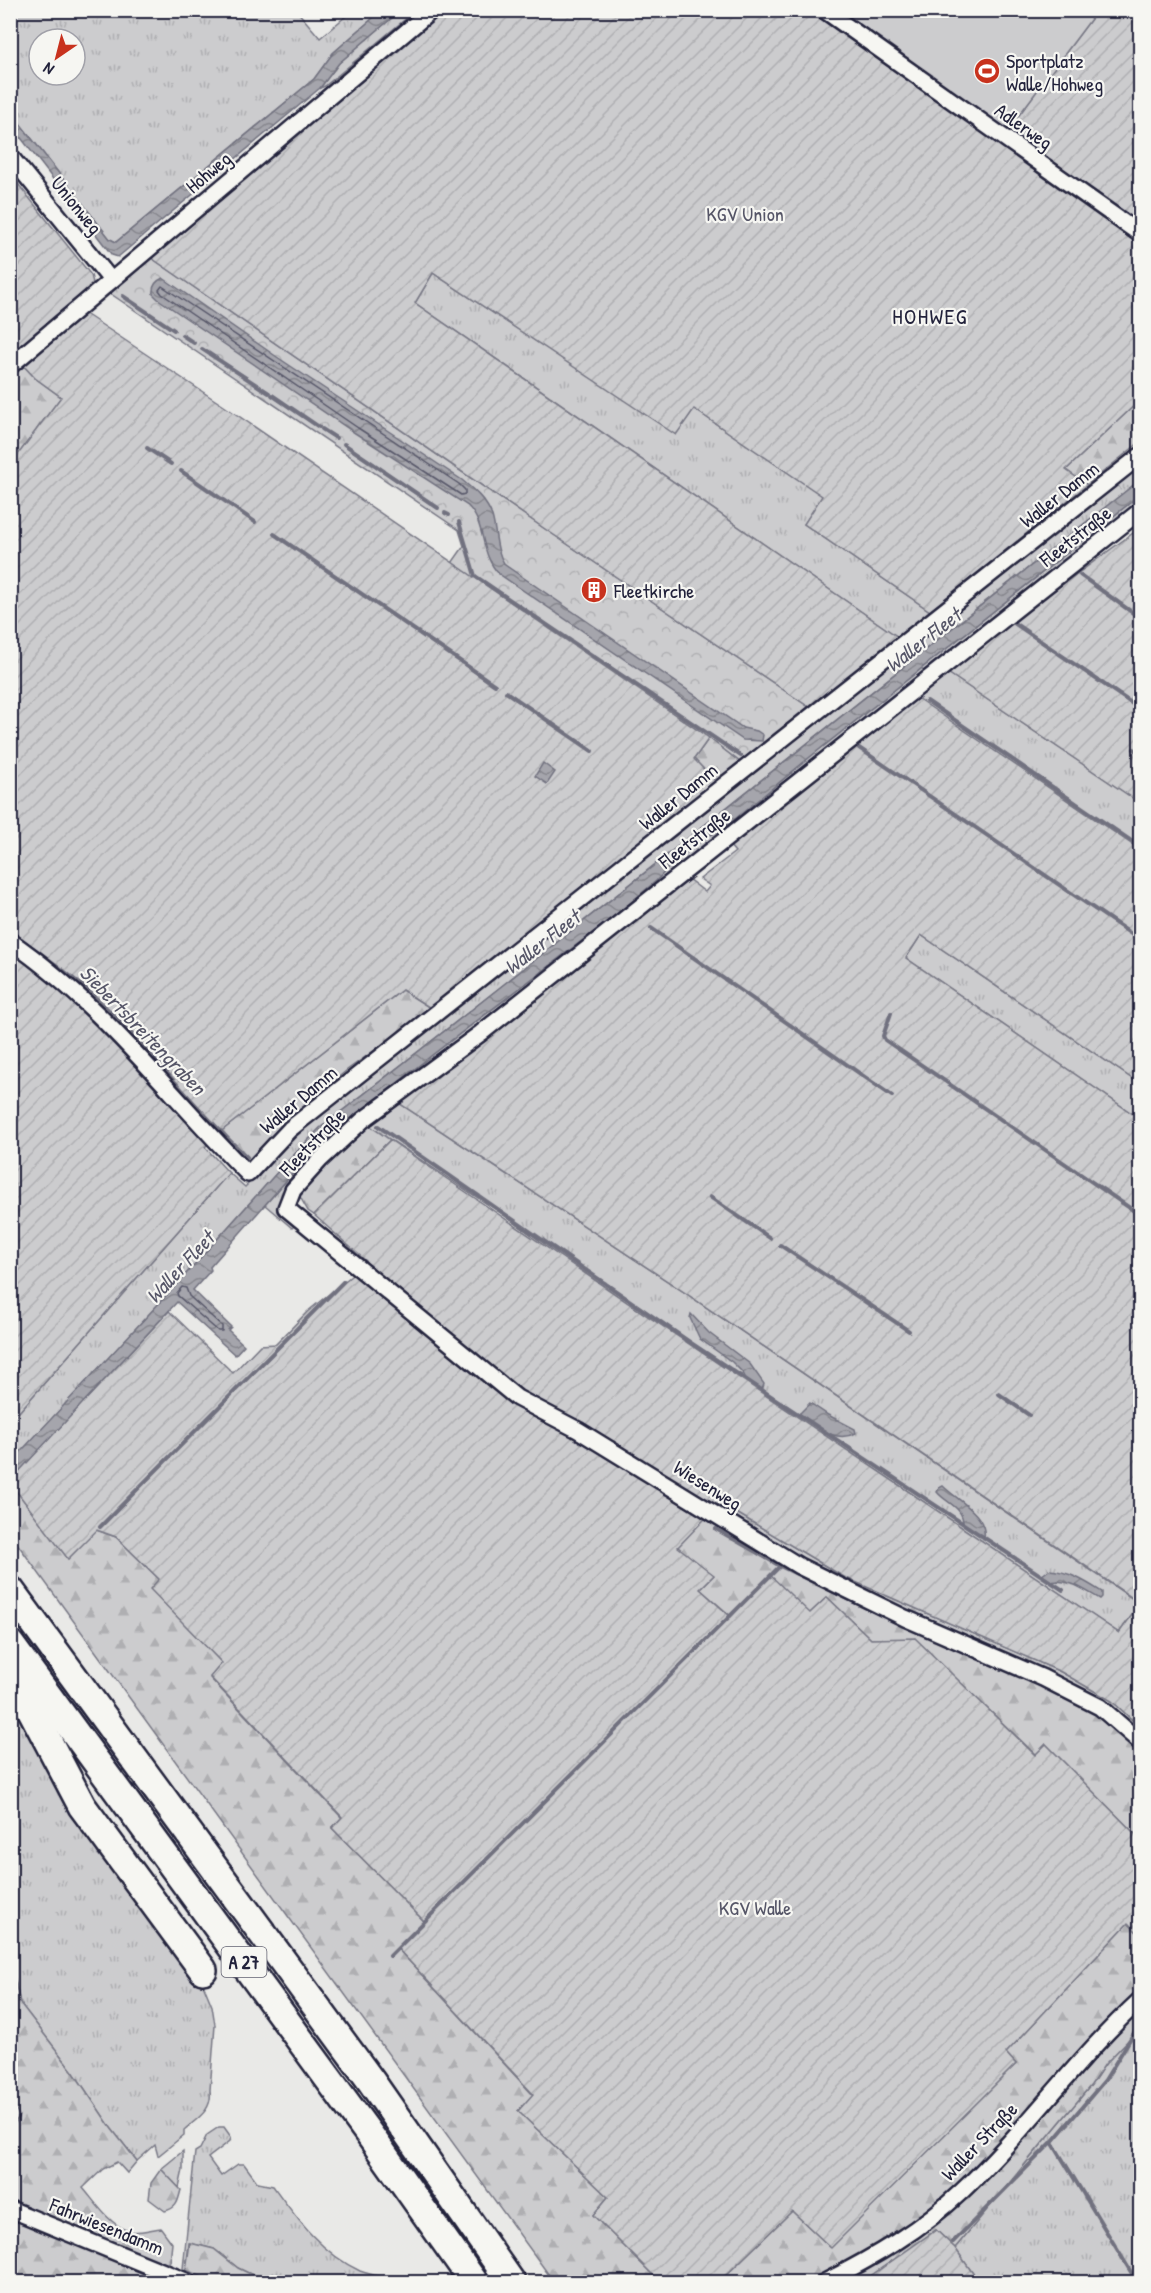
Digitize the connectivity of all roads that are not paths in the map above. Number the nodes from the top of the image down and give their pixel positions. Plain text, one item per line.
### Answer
1 (432, 10) edge
2 (824, 10) edge
3 (10, 156) edge
4 (1140, 234) edge
5 (111, 280) junction
6 (10, 366) edge
7 (1140, 456) edge
8 (1140, 511) edge
9 (10, 941) edge
10 (286, 1208) joint
11 (10, 1590) edge
12 (10, 1644) edge
13 (10, 1662) edge
14 (1140, 1742) edge
15 (203, 1970) dead end
16 (1140, 2000) edge
17 (10, 2209) edge
18 (188, 2283) edge
19 (474, 2283) edge
20 (511, 2283) edge
21 (825, 2283) edge

1 - 5 street, Hohweg
2 - 4 street, Adlerweg
3 - 5 street, Unionweg
5 - 6 street, Hohweg
7 - 9 street, Waller Damm
8 - 10 street, Fleetstraße
10 - 14 street, Wiesenweg
11 - 20 highway, A 27
12 - 19 highway, A 27
13 - 15 highway
16 - 21 street, Waller Straße
17 - 18 street, Fahrwiesendamm

